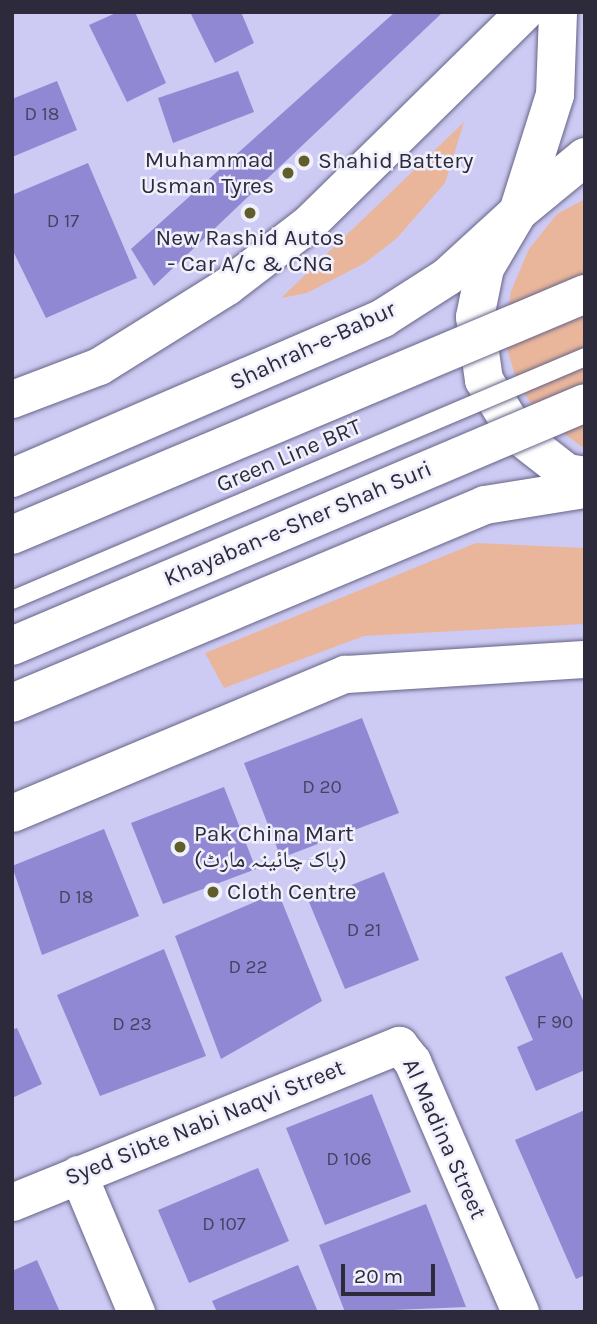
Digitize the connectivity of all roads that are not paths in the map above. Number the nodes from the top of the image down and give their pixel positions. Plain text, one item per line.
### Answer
1 (524, 12) edge
2 (558, 12) edge
3 (585, 158) edge
4 (518, 212) junction
5 (585, 293) edge
6 (585, 357) edge
7 (12, 399) edge
8 (585, 402) edge
9 (585, 476) edge
10 (12, 478) edge
11 (585, 489) edge
12 (12, 535) edge
13 (12, 600) edge
14 (12, 646) edge
15 (585, 659) edge
16 (12, 703) edge
17 (12, 813) edge
18 (399, 1045) joint
19 (78, 1174) junction
20 (12, 1202) edge
21 (136, 1312) edge
22 (520, 1312) edge

1 - 7 street
2 - 4 main road, Shahrah-e-Babur
3 - 4 main road
4 - 9 main road
4 - 10 main road, Shahrah-e-Babur
5 - 12 main road, bridge
6 - 13 lane, Green Line BRT, bridge
8 - 14 main road, Khayaban-e-Sher Shah Suri, bridge
11 - 16 main road
15 - 17 street
18 - 19 street, Syed Sibte Nabi Naqvi Street
18 - 22 street, Al Madina Street
19 - 20 street, Syed Sibte Nabi Naqvi Street
19 - 21 street

